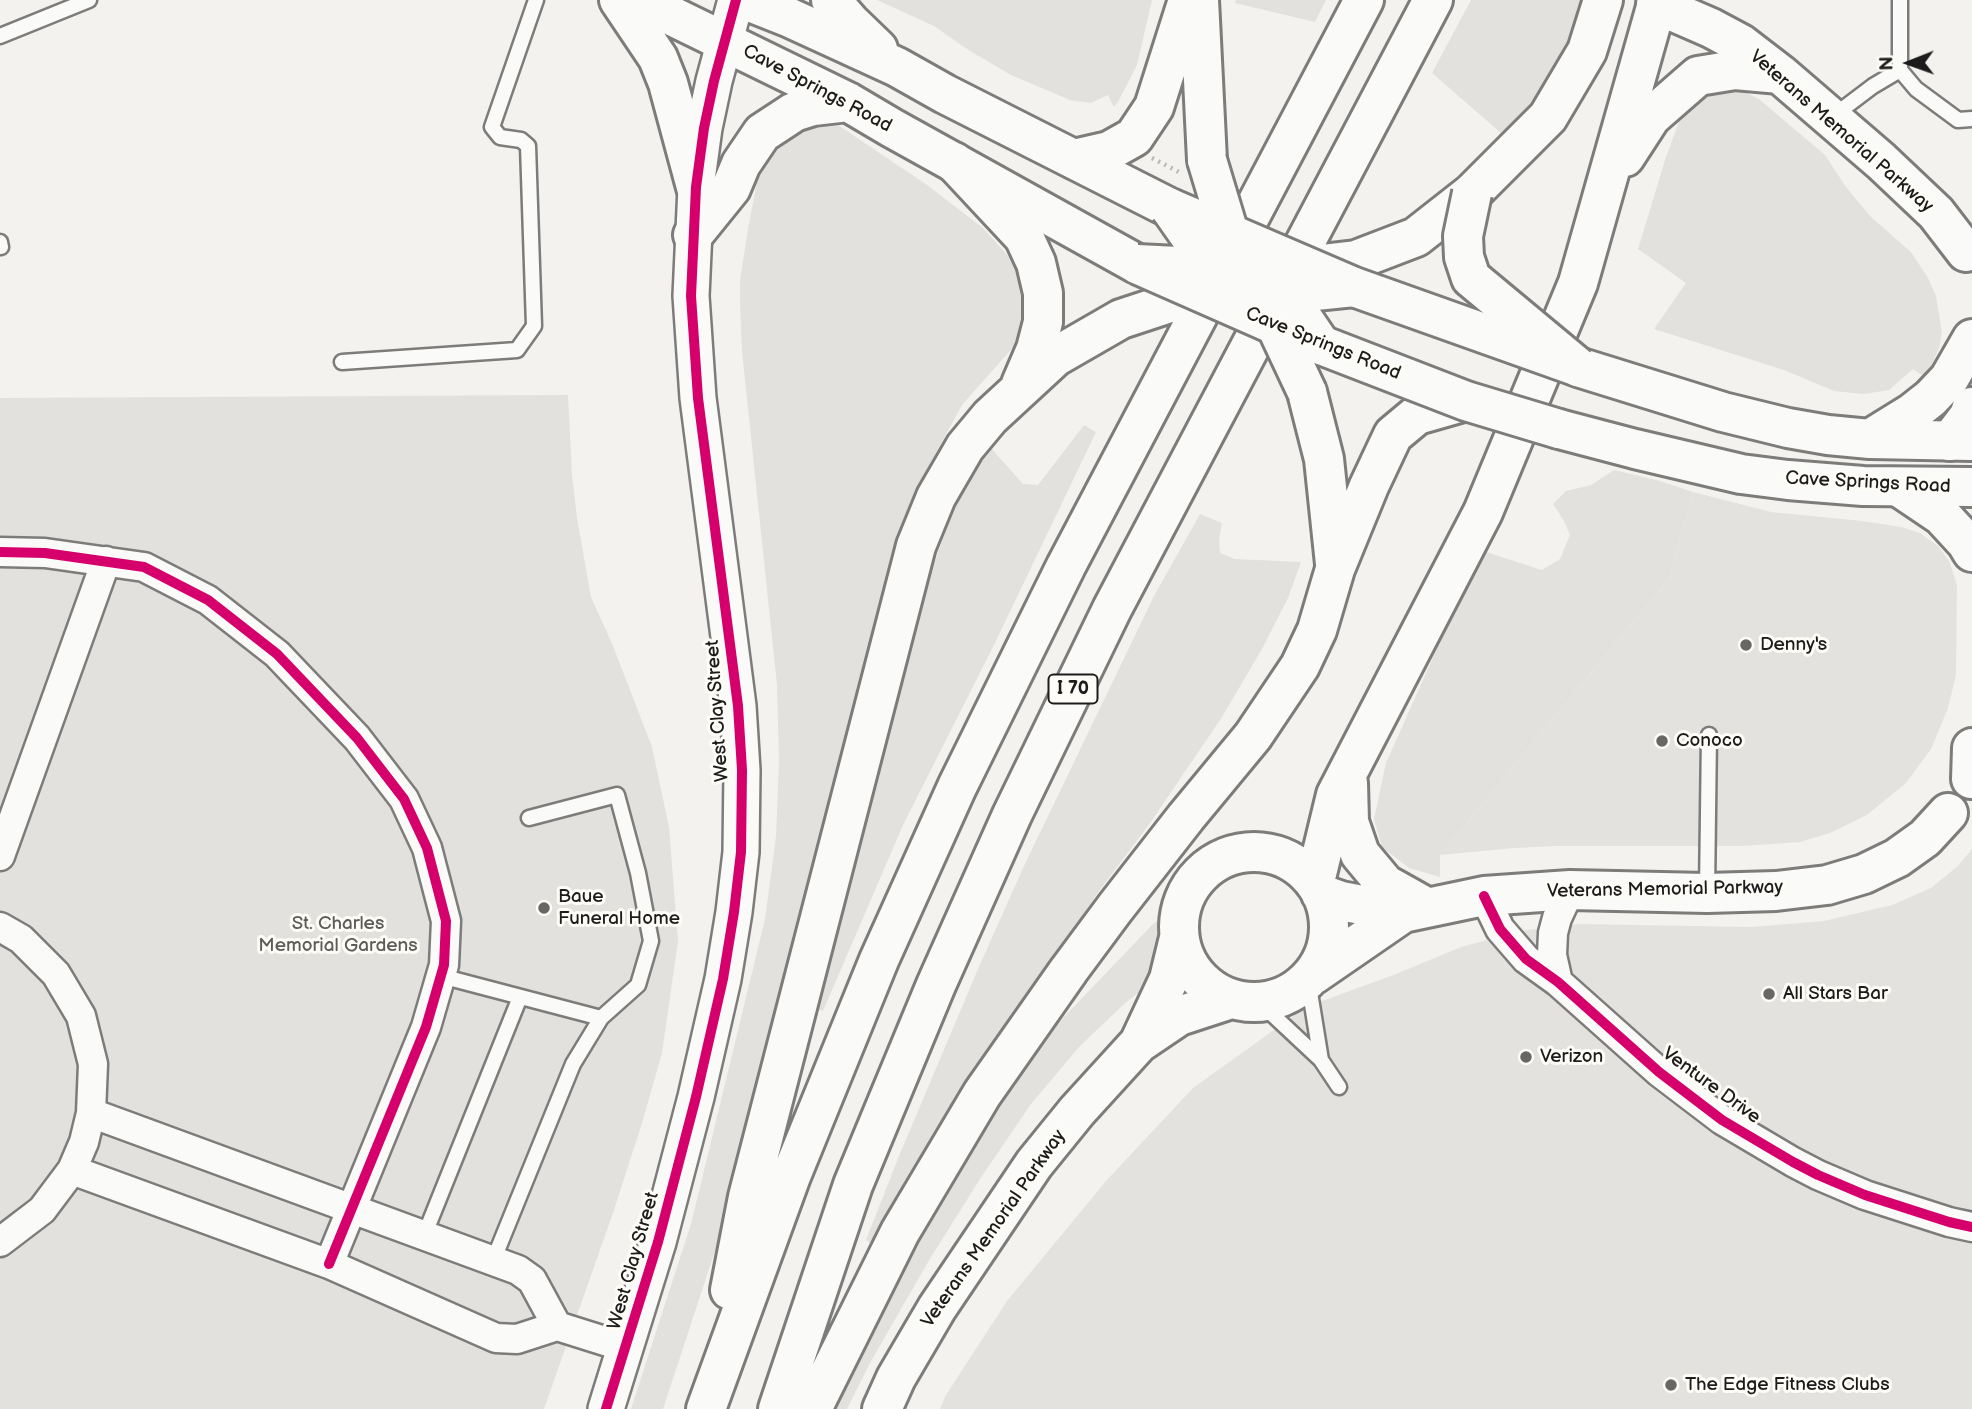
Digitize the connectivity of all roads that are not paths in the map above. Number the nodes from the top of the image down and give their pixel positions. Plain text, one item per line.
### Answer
1 (89, 0) edge
2 (536, 0) edge
3 (619, 0) edge
4 (639, 0) edge
5 (736, 0) edge
6 (745, 0) edge
7 (831, 0) edge
8 (1188, 0) edge
9 (1199, 0) edge
10 (1364, 0) edge
11 (1433, 0) edge
12 (1604, 0) edge
13 (1716, 0) edge
14 (1900, 0) edge
15 (1657, 2) edge
16 (0, 36) edge
17 (725, 41) junction
18 (1741, 44) junction
19 (897, 67) junction
20 (1900, 70) junction
21 (1780, 74) junction
22 (848, 102) junction
23 (1831, 118) junction
24 (1972, 119) edge
25 (1074, 159) junction
26 (954, 162) junction
27 (1607, 185) junction
28 (696, 187) junction
29 (1472, 193) junction
30 (1170, 208) junction
31 (1229, 233) junction
32 (693, 235) junction
33 (1969, 257) edge
34 (1206, 280) junction
35 (1251, 283) junction
36 (1289, 295) junction
37 (1972, 340) edge
38 (342, 362) dead end
39 (1578, 367) junction
40 (1019, 388) junction
41 (1466, 401) junction
42 (1972, 407) edge
43 (1870, 439) junction
44 (1961, 441) edge
45 (1899, 487) junction
46 (1972, 487) edge
47 (0, 552) edge
48 (1972, 552) edge
49 (106, 562) junction
50 (1335, 569) junction
51 (1709, 735) dead end
52 (1972, 768) edge
53 (1342, 784) junction
54 (1948, 813) joint
55 (529, 818) dead end
56 (1260, 852) junction
57 (0, 856) edge
58 (1318, 888) junction
59 (1570, 890) junction
60 (1707, 893) junction
61 (1484, 896) junction
62 (1414, 910) junction
63 (0, 927) edge
64 (1179, 938) junction
65 (441, 976) junction
66 (1310, 977) junction
67 (1559, 982) junction
68 (520, 997) junction
69 (1245, 1001) junction
70 (601, 1018) junction
71 (1139, 1043) junction
72 (1321, 1060) junction
73 (1339, 1087) dead end
74 (91, 1113) junction
75 (72, 1170) junction
76 (352, 1209) junction
77 (1972, 1227) edge
78 (424, 1236) junction
79 (0, 1242) edge
80 (493, 1261) junction
81 (329, 1264) junction
82 (557, 1326) junction
83 (627, 1348) junction
84 (706, 1407) edge
85 (606, 1409) edge
86 (778, 1409) edge
87 (813, 1409) edge
88 (882, 1409) edge

1 - 16 lane
2 - 38 lane
3 - 28 main road
4 - 17 main road, Cave Springs Road
5 - 17 street, West Clay Street
6 - 19 main road, Cave Springs Road
7 - 19 main road
8 - 25 main road
9 - 31 main road, bridge
10 - 84 main road
11 - 86 main road, I 70
12 - 29 main road
13 - 18 main road
14 - 20 lane
15 - 18 main road, Veterans Memorial Parkway
15 - 27 main road
17 - 22 main road, Cave Springs Road
17 - 28 street, West Clay Street
18 - 21 main road, Veterans Memorial Parkway
19 - 25 main road, Cave Springs Road
20 - 23 lane
20 - 24 lane
21 - 23 main road, Veterans Memorial Parkway
21 - 27 main road
22 - 26 main road, Cave Springs Road
22 - 32 main road
23 - 33 main road, Veterans Memorial Parkway
25 - 30 main road, Cave Springs Road
26 - 34 main road, Cave Springs Road, bridge
26 - 40 main road
27 - 53 main road
28 - 32 street, West Clay Street
29 - 36 main road, bridge
29 - 39 main road, bridge
30 - 31 main road, Cave Springs Road, bridge
30 - 34 main road, bridge
31 - 35 main road, bridge
31 - 36 main road, Cave Springs Road, bridge
32 - 83 street, West Clay Street
34 - 35 main road, bridge
34 - 36 main road, Cave Springs Road, bridge
34 - 40 main road
35 - 36 main road, bridge
35 - 36 main road, bridge
36 - 39 main road, Cave Springs Road, bridge
36 - 41 main road, Cave Springs Road, bridge
36 - 50 main road, bridge
37 - 43 main road
39 - 43 main road, Cave Springs Road
40 - 84 main road
41 - 45 main road, Cave Springs Road, bridge
41 - 50 main road
42 - 44 main road
43 - 44 main road, Cave Springs Road
45 - 46 main road, Cave Springs Road
45 - 48 main road
47 - 49 street
49 - 57 street
49 - 65 street
50 - 87 main road
51 - 60 lane
52 - 54 street, Veterans Memorial Parkway
53 - 56 main road
53 - 58 main road
53 - 62 main road
54 - 60 main road, Veterans Memorial Parkway
55 - 70 lane
56 - 58 main road
56 - 64 main road
58 - 62 main road, Veterans Memorial Parkway
58 - 66 main road
59 - 60 main road, Veterans Memorial Parkway
59 - 61 main road, Veterans Memorial Parkway
59 - 67 street
61 - 62 main road, Veterans Memorial Parkway
61 - 67 street, Venture Drive
62 - 66 main road, Veterans Memorial Parkway
63 - 74 street
64 - 69 main road
64 - 71 main road
65 - 68 lane
65 - 76 street
66 - 69 main road
66 - 72 lane
67 - 77 street, Venture Drive
68 - 70 lane
68 - 78 lane
69 - 71 main road, Veterans Memorial Parkway
69 - 72 lane
70 - 80 lane
71 - 88 main road, Veterans Memorial Parkway
72 - 73 lane
74 - 75 street
74 - 76 street
75 - 79 street
75 - 81 street
76 - 78 street
76 - 81 street
78 - 80 street
80 - 82 street
81 - 82 street
82 - 83 street
83 - 85 street, West Clay Street

